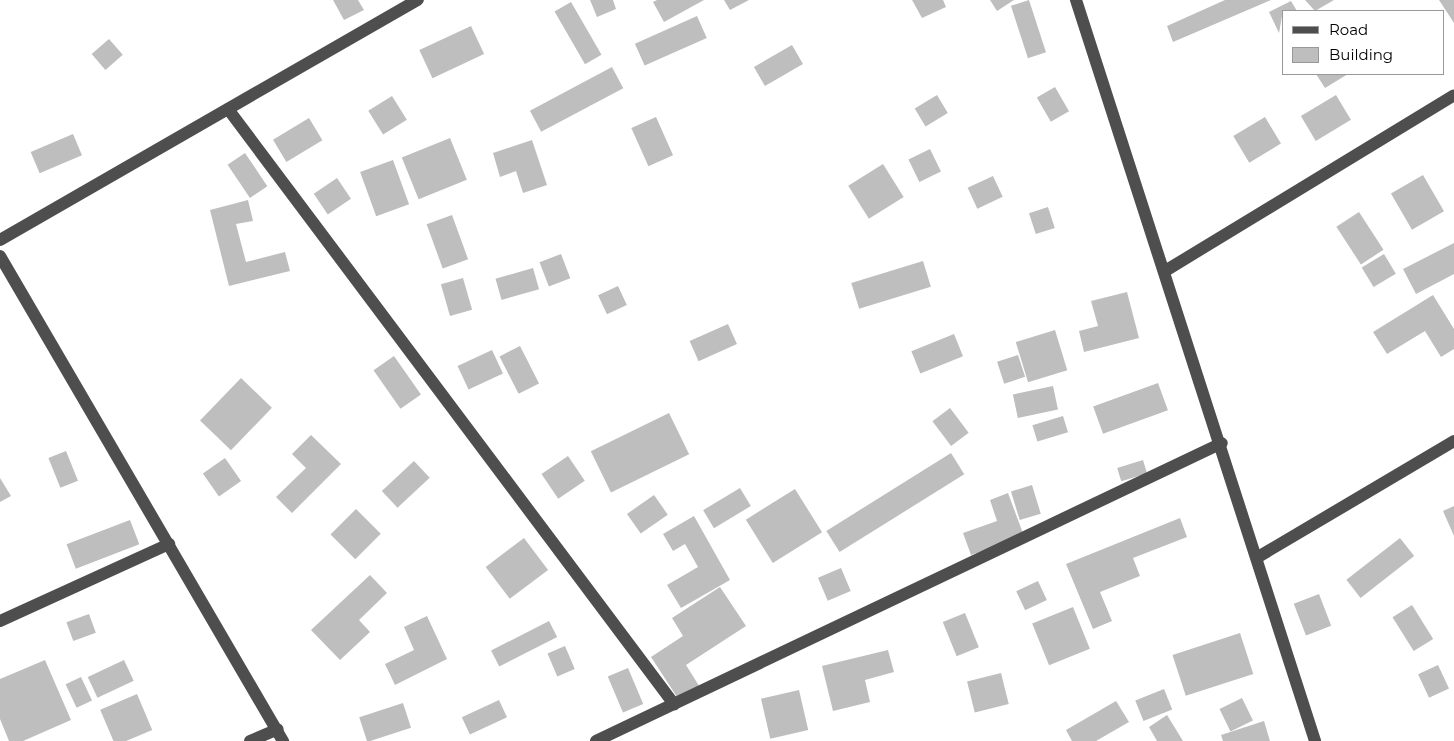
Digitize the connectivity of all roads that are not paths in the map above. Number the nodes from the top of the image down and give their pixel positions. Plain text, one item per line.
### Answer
1 (418, 0) edge
2 (1076, 0) edge
3 (1454, 95) edge
4 (228, 109) junction
5 (0, 240) edge
6 (0, 256) edge
7 (1165, 271) junction
8 (1454, 441) edge
9 (1222, 443) junction
10 (169, 544) junction
11 (1258, 557) junction
12 (0, 621) edge
13 (674, 704) junction
14 (278, 729) junction
15 (250, 741) edge
16 (283, 741) edge
17 (596, 741) edge
18 (1315, 741) edge

1 - 4 street
2 - 7 street
3 - 7 street
4 - 5 street
4 - 13 street
6 - 10 street
7 - 9 street
8 - 11 street
9 - 11 street
9 - 13 street
10 - 12 street
10 - 14 street
11 - 18 street
13 - 17 street
14 - 15 street
14 - 16 street

